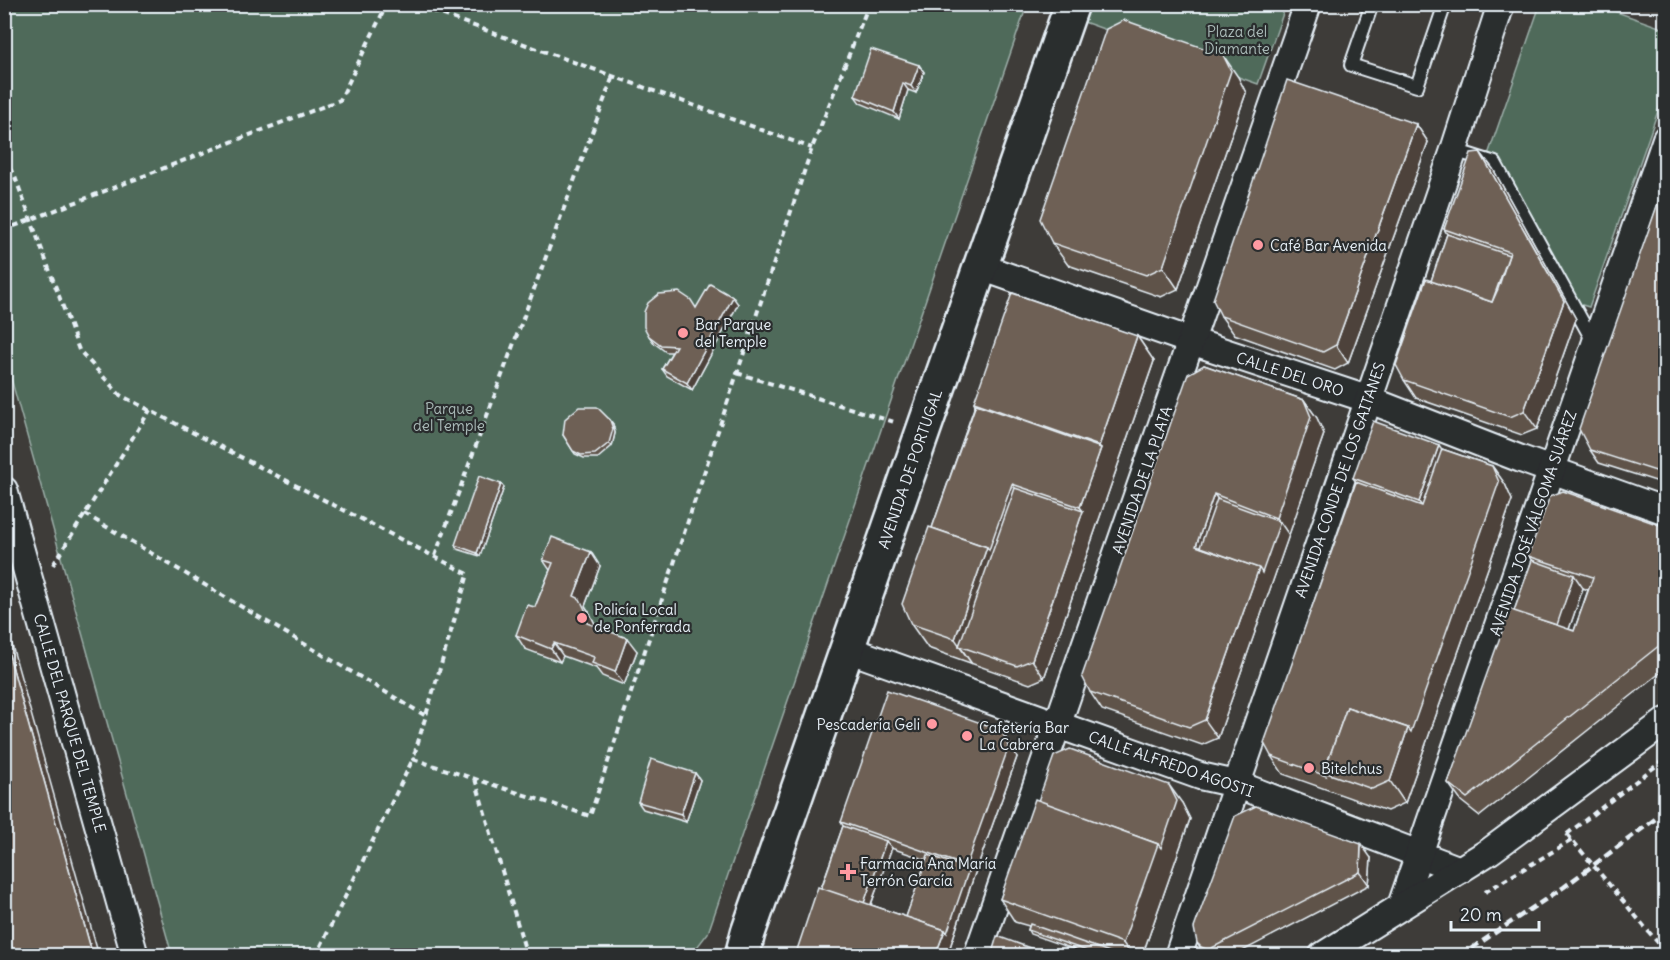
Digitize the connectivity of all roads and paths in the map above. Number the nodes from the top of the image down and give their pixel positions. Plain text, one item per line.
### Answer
1 (9, 4) edge
2 (387, 4) edge
3 (414, 4) edge
4 (869, 4) edge
5 (1072, 4) edge
6 (1308, 4) edge
7 (1372, 4) edge
8 (1445, 4) edge
9 (1501, 4) edge
10 (4, 11) edge
11 (613, 76) junction
12 (1665, 139) edge
13 (812, 148) junction
14 (1454, 150) junction
15 (4, 159) edge
16 (31, 218) junction
17 (4, 230) edge
18 (981, 267) junction
19 (1191, 341) junction
20 (1594, 344) junction
21 (737, 373) junction
22 (1367, 399) junction
23 (150, 410) junction
24 (923, 431) junction
25 (1551, 470) junction
26 (4, 490) edge
27 (1665, 511) edge
28 (85, 514) junction
29 (435, 556) junction
30 (34, 595) junction
31 (847, 649) junction
32 (426, 716) junction
33 (1665, 721) edge
34 (1057, 725) junction
35 (413, 759) junction
36 (1665, 759) edge
37 (476, 779) junction
38 (1236, 784) junction
39 (1572, 840) junction
40 (1419, 855) junction
41 (1460, 870) junction
42 (1485, 892) dead end
43 (1401, 906) junction
44 (740, 948) edge
45 (1665, 949) edge
46 (135, 956) edge
47 (316, 956) edge
48 (527, 956) edge
49 (977, 956) edge
50 (1178, 956) edge
51 (1322, 956) edge
52 (1656, 956) edge

1 - 10 path
2 - 16 path
3 - 11 path
4 - 13 path
5 - 18 main road, AVENIDA DE PORTUGAL
6 - 19 street, AVENIDA DE LA PLATA
7 - 8 lane
9 - 14 street, AVENIDA CONDE DE LOS GAITANES
11 - 13 path
11 - 29 path
12 - 20 street, AVENIDA JOSÉ VÁLGOMA SUÁREZ
13 - 21 path
14 - 20 lane
14 - 22 street, AVENIDA CONDE DE LOS GAITANES
15 - 16 path
16 - 17 path
16 - 23 path
18 - 19 street, CALLE DEL ORO
18 - 24 main road, AVENIDA DE PORTUGAL
19 - 22 street, CALLE DEL ORO
19 - 34 street, AVENIDA DE LA PLATA
20 - 25 street, AVENIDA JOSÉ VÁLGOMA SUÁREZ
21 - 24 path
21 - 37 path
22 - 25 street, CALLE DEL ORO
22 - 38 street, AVENIDA CONDE DE LOS GAITANES
23 - 28 path
23 - 29 path
24 - 31 main road, AVENIDA DE PORTUGAL
25 - 27 street, CALLE DEL ORO
25 - 40 street, AVENIDA JOSÉ VÁLGOMA SUÁREZ
26 - 30 street, CALLE DEL PARQUE DEL TEMPLE
28 - 30 path
28 - 32 path
29 - 32 path
30 - 46 street, CALLE DEL PARQUE DEL TEMPLE
31 - 34 street, CALLE ALFREDO AGOSTI
31 - 44 main road, AVENIDA DE PORTUGAL
32 - 35 path
33 - 41 street
34 - 38 street, CALLE ALFREDO AGOSTI
34 - 49 street, AVENIDA DE LA PLATA
35 - 37 path
35 - 47 path
36 - 39 path, bridge
37 - 48 path
38 - 40 street, CALLE ALFREDO AGOSTI
38 - 50 street, AVENIDA CONDE DE LOS GAITANES
39 - 42 path
39 - 45 path, bridge
40 - 41 street, CALLE ALFREDO AGOSTI
40 - 43 street, AVENIDA JOSÉ VÁLGOMA SUÁREZ
41 - 43 street
43 - 51 street
45 - 52 path

